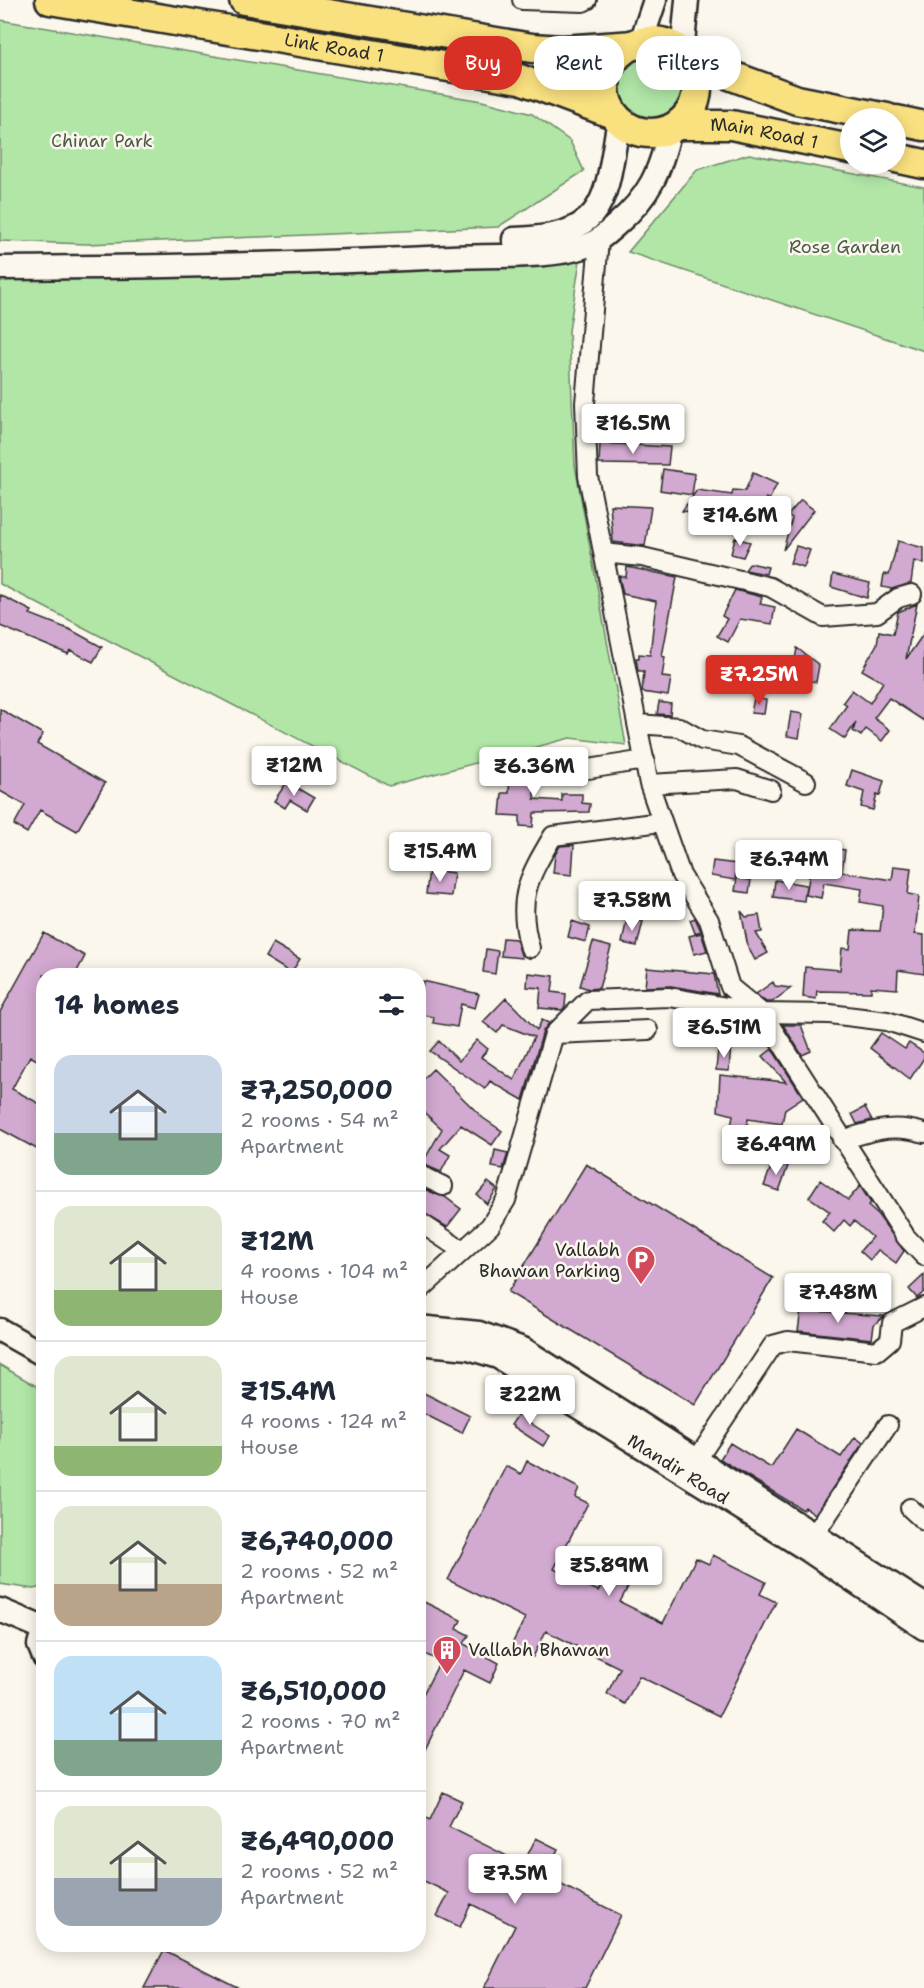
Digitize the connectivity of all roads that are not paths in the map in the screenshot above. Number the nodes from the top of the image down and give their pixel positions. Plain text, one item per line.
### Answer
1 (50, 0) edge
2 (244, 0) edge
3 (522, 0) edge
4 (587, 0) edge
5 (655, 0) edge
6 (687, 0) edge
7 (641, 36) edge
8 (686, 36) edge
9 (636, 44) edge
10 (636, 45) edge
11 (741, 78) edge
12 (698, 90) edge
13 (840, 109) edge
14 (616, 117) junction
15 (906, 122) edge
16 (924, 126) edge
17 (674, 127) junction
18 (840, 147) edge
19 (906, 160) edge
20 (924, 164) edge
21 (599, 240) junction
22 (0, 256) edge
23 (0, 268) edge
24 (603, 553) junction
25 (912, 594) dead end
26 (637, 724) junction
27 (645, 760) junction
28 (563, 773) dead end
29 (806, 782) dead end
30 (650, 784) junction
31 (771, 790) dead end
32 (661, 822) junction
33 (531, 948) dead end
34 (762, 1013) junction
35 (648, 1030) dead end
36 (554, 1034) junction
37 (924, 1034) edge
38 (924, 1133) edge
39 (842, 1140) junction
40 (426, 1178) edge
41 (443, 1186) dead end
42 (426, 1226) edge
43 (461, 1250) junction
44 (924, 1256) edge
45 (426, 1284) edge
46 (924, 1306) edge
47 (426, 1328) edge
48 (0, 1330) edge
49 (426, 1344) edge
50 (36, 1350) edge
51 (888, 1425) dead end
52 (696, 1461) junction
53 (910, 1508) dead end
54 (924, 1521) edge
55 (814, 1535) junction
56 (924, 1605) edge
57 (0, 1610) edge
58 (36, 1624) edge
59 (924, 1628) edge

1 - 14 main road, Link Road 1
2 - 9 main road, Link Road 1
3 - 4 street
5 - 7 street
6 - 8 street
10 - 14 main road
11 - 13 main road
12 - 17 main road
14 - 17 main road, Link Road 1
14 - 22 street
15 - 16 main road
17 - 18 main road, Main Road 1
17 - 21 street
19 - 20 main road
21 - 23 street
21 - 24 street
24 - 25 street
24 - 26 street
26 - 27 street
26 - 29 street
27 - 28 street
27 - 30 street
30 - 31 street
30 - 32 street
32 - 33 street
32 - 34 street
34 - 36 street
34 - 37 street
34 - 39 street
35 - 36 street
36 - 43 street
38 - 39 street
39 - 44 street
40 - 41 street
42 - 43 street
43 - 45 street
46 - 52 street
47 - 52 street, Mandir Road
48 - 50 street
49 - 59 street, Mandir Road
51 - 55 street
52 - 55 street, Mandir Road
53 - 54 street
55 - 56 street, Mandir Road
57 - 58 street

